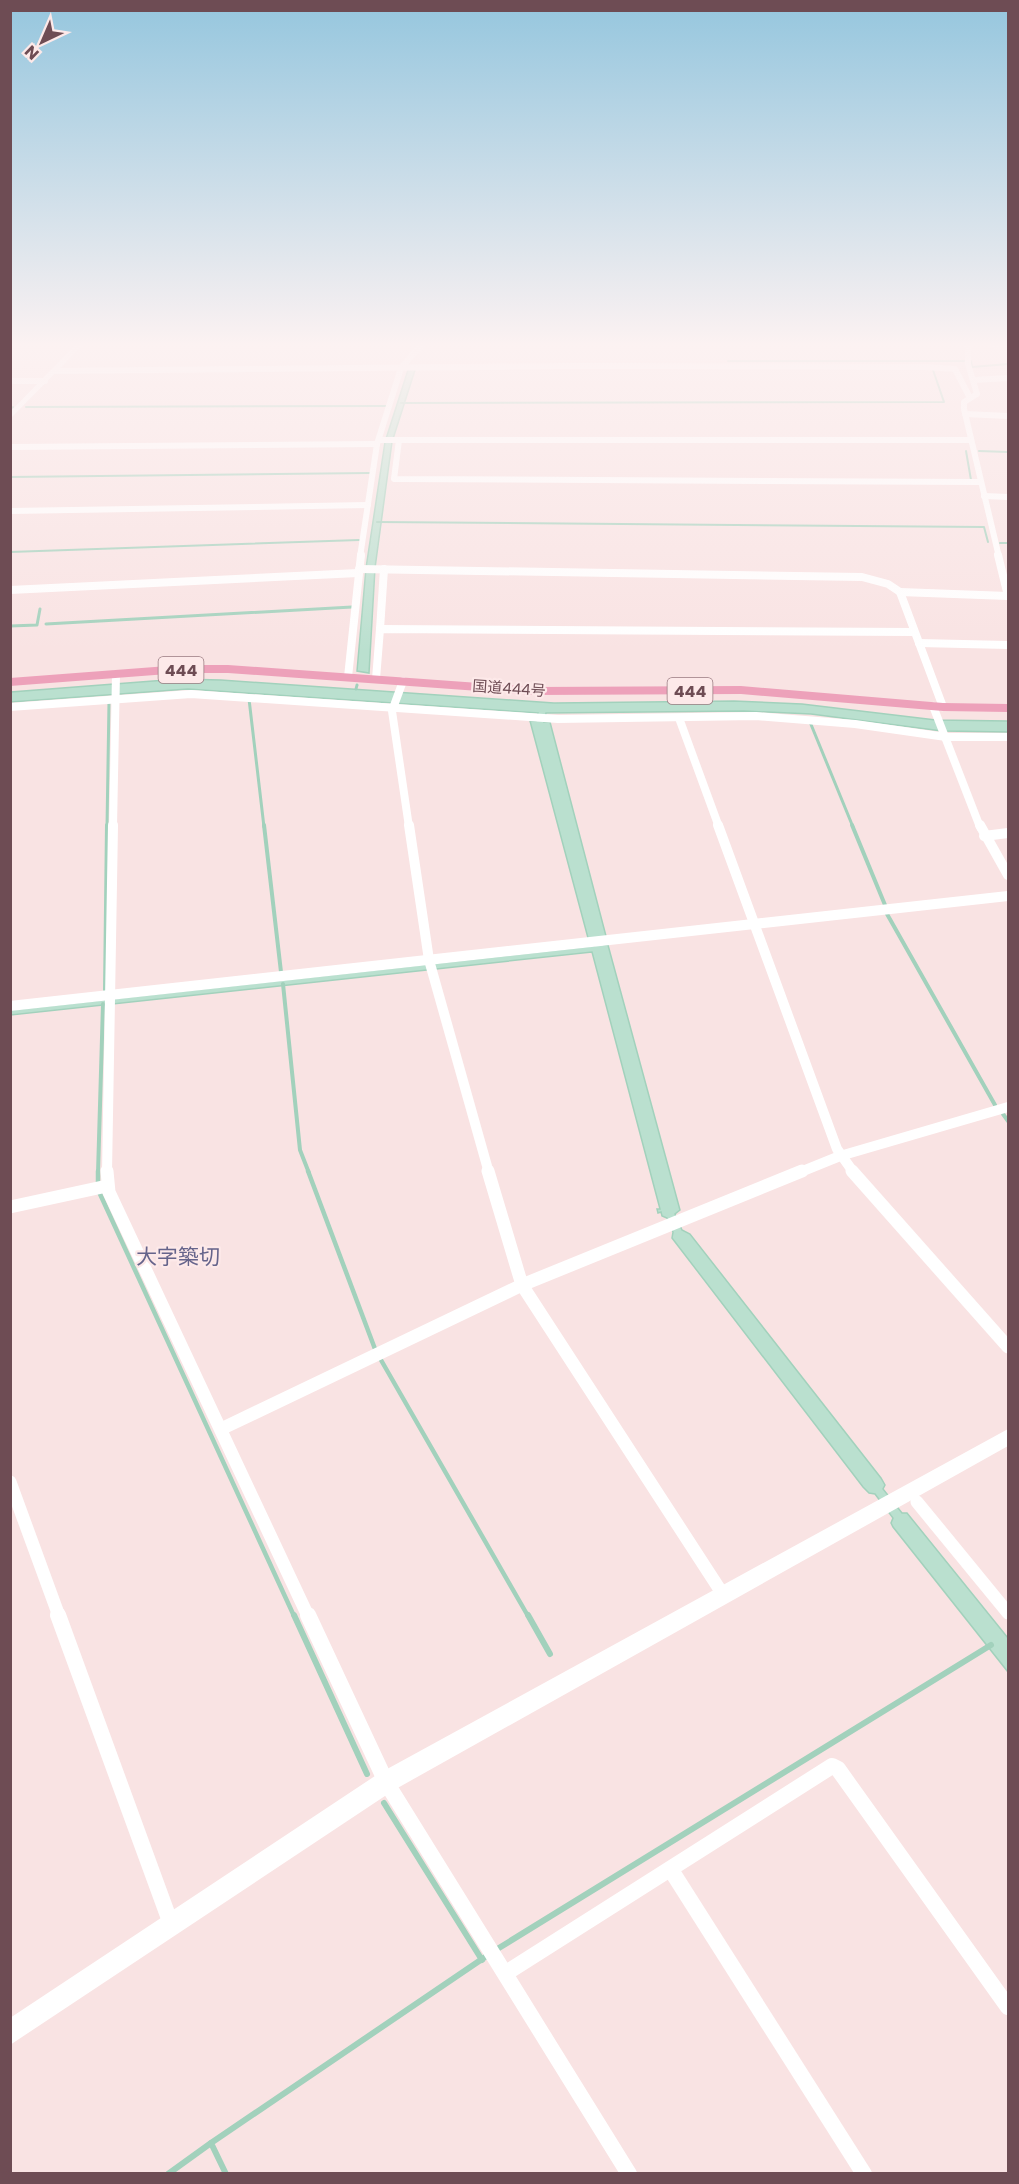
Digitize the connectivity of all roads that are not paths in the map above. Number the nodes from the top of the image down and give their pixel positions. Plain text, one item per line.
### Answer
1 (379, 447) edge
2 (396, 447) edge
3 (972, 447) edge
4 (980, 482) junction
5 (984, 496) junction
6 (1008, 498) edge
7 (368, 505) junction
8 (10, 511) edge
9 (381, 569) junction
10 (360, 570) junction
11 (10, 590) edge
12 (900, 592) junction
13 (1008, 596) edge
14 (380, 629) junction
15 (915, 632) junction
16 (919, 643) junction
17 (1008, 645) edge
18 (350, 677) junction
19 (116, 678) junction
20 (374, 678) junction
21 (10, 682) edge
22 (402, 685) junction
23 (115, 697) junction
24 (394, 706) junction
25 (10, 707) edge
26 (1008, 708) edge
27 (938, 710) junction
28 (679, 717) junction
29 (946, 736) junction
30 (1008, 737) edge
31 (1008, 833) edge
32 (984, 836) junction
33 (1008, 875) edge
34 (1008, 896) edge
35 (754, 925) junction
36 (431, 965) junction
37 (110, 1000) junction
38 (10, 1006) edge
39 (1008, 1107) edge
40 (840, 1156) junction
41 (107, 1186) junction
42 (10, 1207) edge
43 (522, 1285) junction
44 (1008, 1347) edge
45 (221, 1430) junction
46 (1008, 1437) edge
47 (10, 1482) edge
48 (908, 1500) junction
49 (724, 1596) junction
50 (1008, 1613) edge
51 (386, 1782) junction
52 (671, 1870) junction
53 (171, 1924) junction
54 (506, 1973) junction
55 (1008, 2007) edge
56 (10, 2032) edge
57 (629, 2174) edge
58 (864, 2174) edge

1 - 7 street
2 - 4 street
3 - 4 street
4 - 5 street
5 - 6 street
5 - 13 street
7 - 8 street
7 - 10 street
9 - 10 street
9 - 12 street
9 - 14 street
10 - 11 street
10 - 18 street
12 - 13 street
12 - 15 street
14 - 15 street
14 - 20 street
15 - 16 street
16 - 17 street
16 - 27 street
18 - 19 highway, 国道444号 / 444
18 - 20 highway, 国道444号 / 444
19 - 21 highway, 国道444号 / 444
19 - 23 street
20 - 22 highway, 国道444号 / 444
22 - 24 street
22 - 27 highway, 国道444号 / 444
23 - 24 street
23 - 25 street
23 - 37 street
24 - 28 street
24 - 36 street
26 - 27 highway, 国道444号 / 444
27 - 29 street
28 - 29 street
28 - 35 street
29 - 30 street
29 - 32 street
31 - 32 street
32 - 33 street
34 - 35 street
35 - 36 street
35 - 40 street
36 - 37 street
36 - 43 street
37 - 38 street
37 - 41 street
39 - 40 street
40 - 43 street
40 - 44 street
41 - 42 street
41 - 45 street
43 - 45 street
43 - 49 street
45 - 51 street
46 - 48 street
47 - 53 street
48 - 49 street
48 - 50 street
49 - 51 street
51 - 53 street
51 - 54 street
52 - 54 street
52 - 55 street
52 - 58 street
53 - 56 street
54 - 57 street

